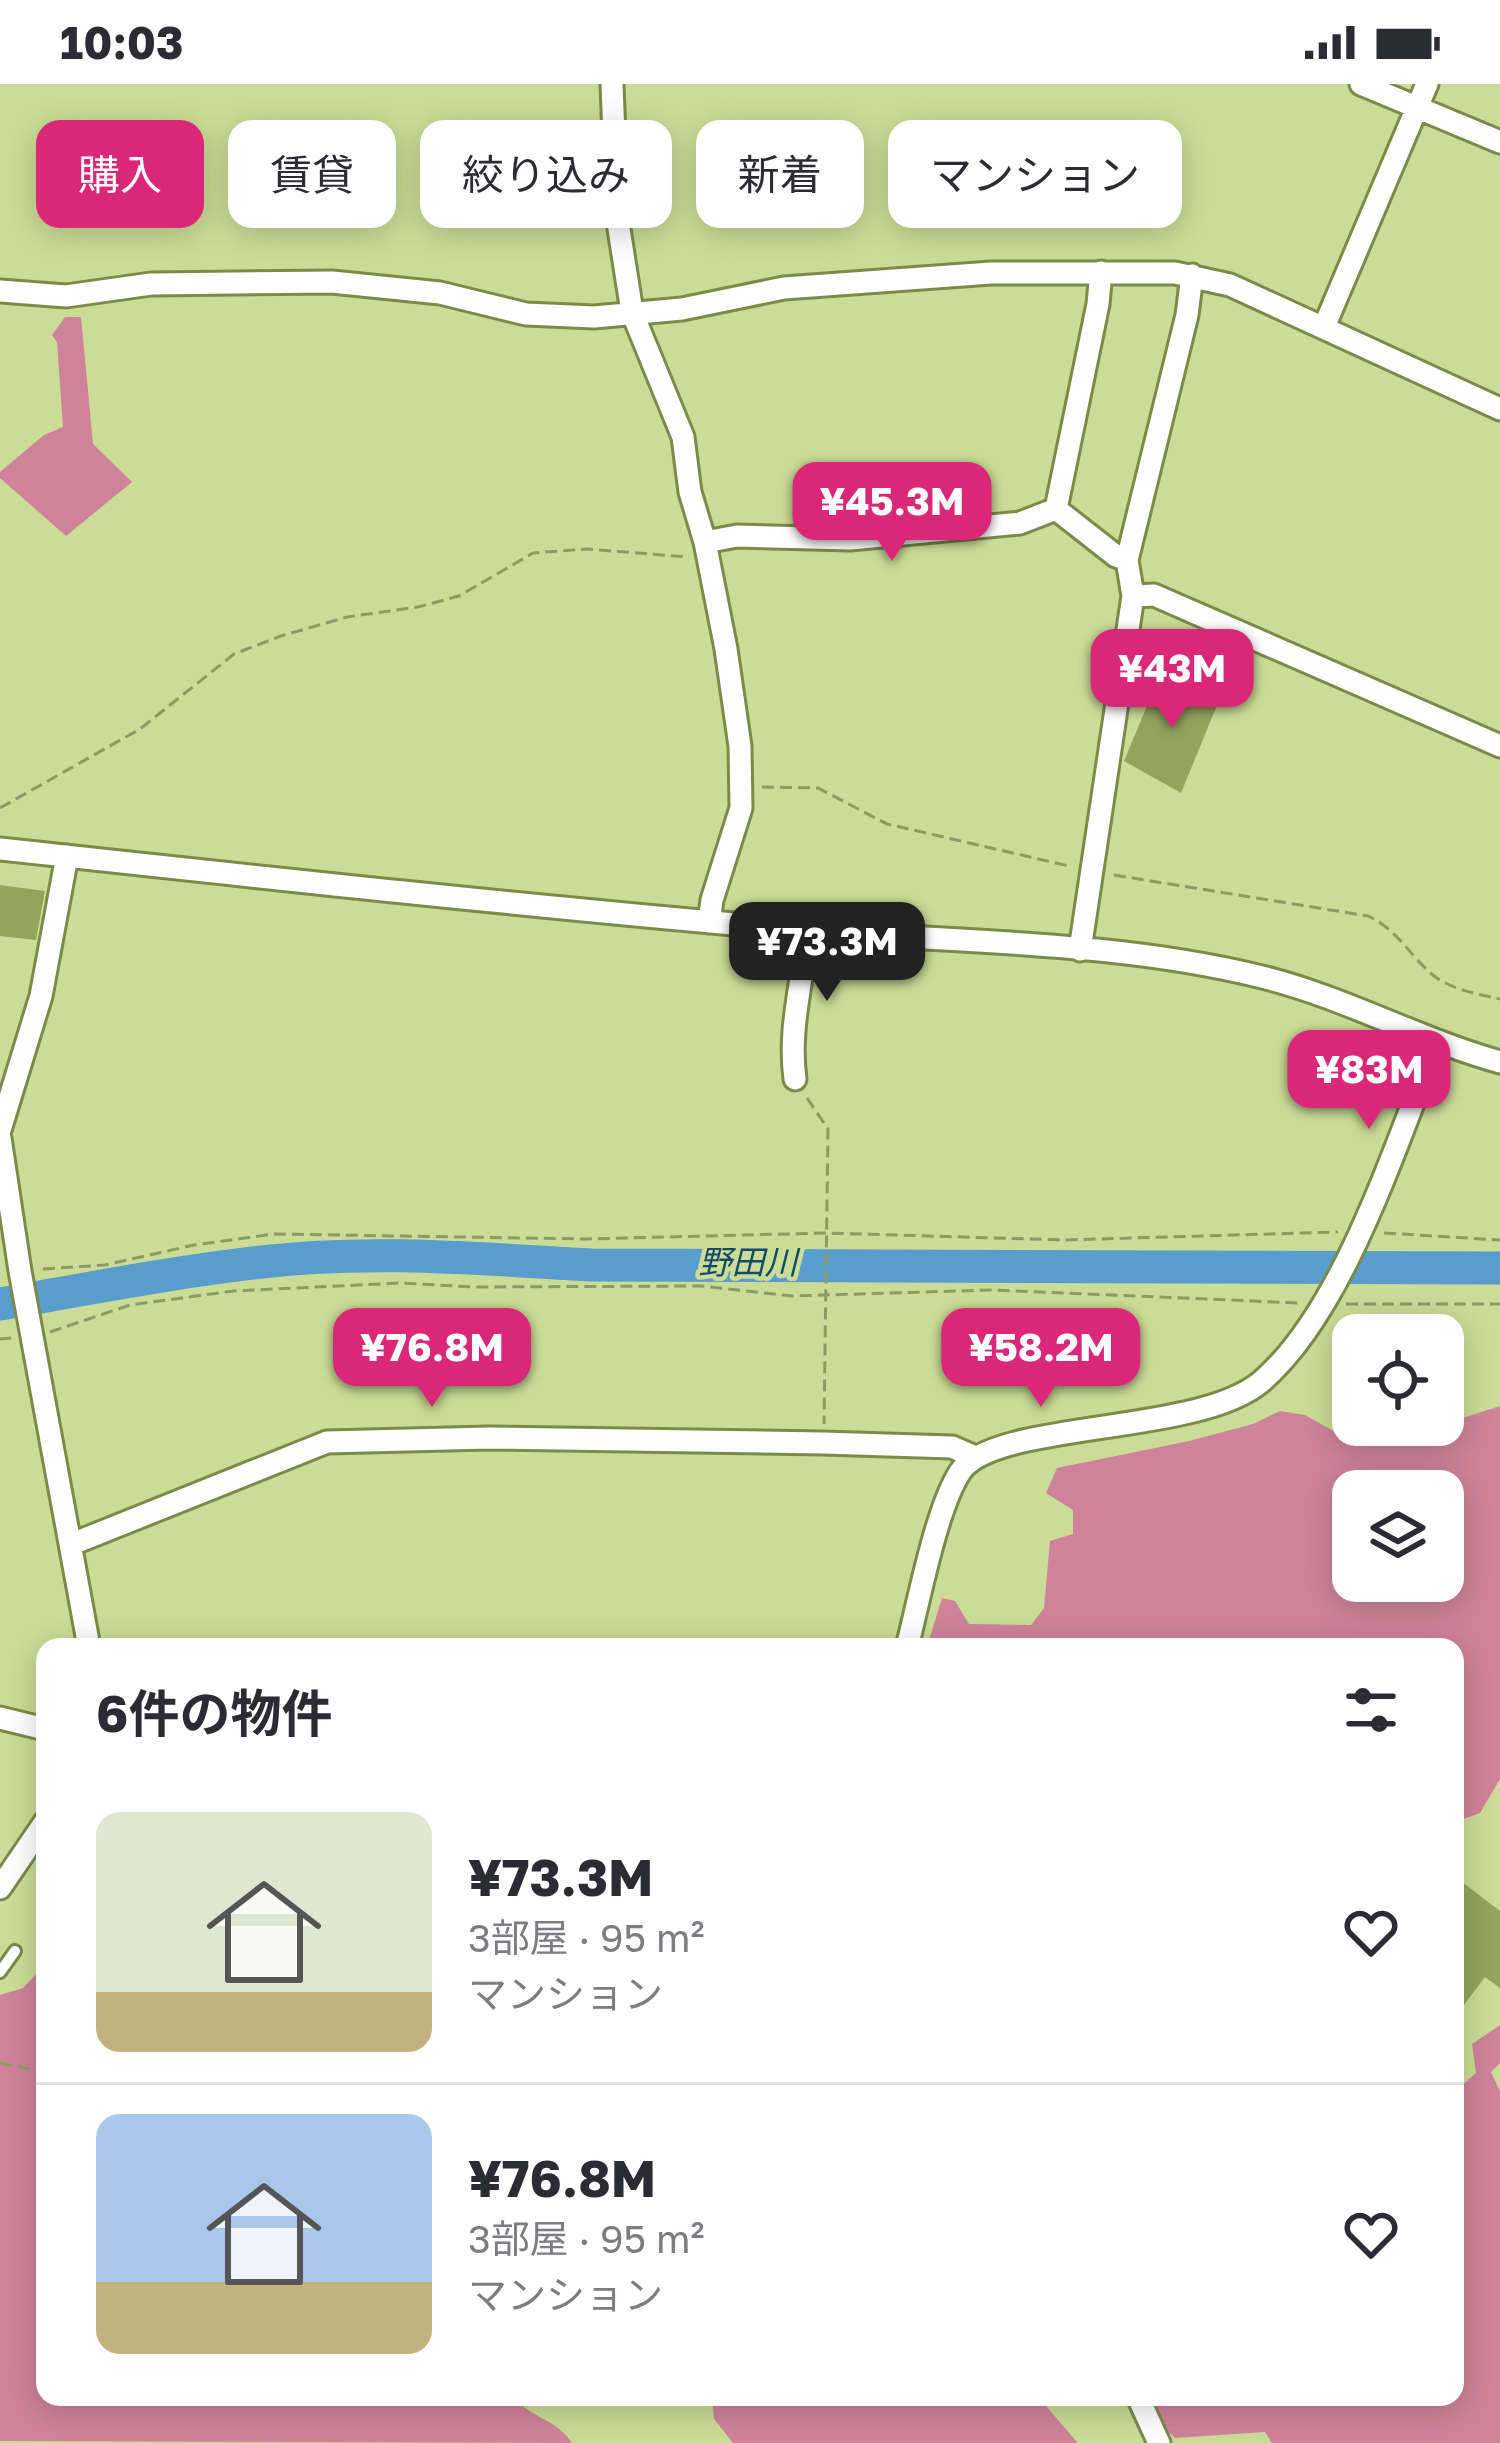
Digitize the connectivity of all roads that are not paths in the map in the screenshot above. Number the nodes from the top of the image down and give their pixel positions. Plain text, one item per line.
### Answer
1 (612, 84) edge
2 (1361, 84) edge
3 (1427, 84) edge
4 (1418, 107) junction
5 (1500, 142) edge
6 (1101, 272) junction
7 (1192, 275) junction
8 (0, 291) edge
9 (632, 312) junction
10 (1324, 327) junction
11 (1500, 409) edge
12 (1057, 509) junction
13 (707, 550) junction
14 (1127, 560) junction
15 (1132, 596) junction
16 (1500, 746) edge
17 (0, 849) edge
18 (67, 856) junction
19 (709, 922) junction
20 (808, 931) junction
21 (1080, 950) junction
22 (1436, 1042) junction
23 (1500, 1063) edge
24 (795, 1079) road end
25 (0, 1134) edge
26 (975, 1457) junction
27 (72, 1544) junction
28 (88, 1638) edge
29 (909, 1638) edge
30 (0, 1718) edge
31 (36, 1727) edge
32 (36, 1835) edge
33 (0, 1888) edge
34 (15, 1951) dead end
35 (0, 1972) edge
36 (1142, 2406) edge
37 (1159, 2443) edge

1 - 9 street
2 - 4 street
3 - 4 street
4 - 5 street
4 - 10 street
6 - 7 street
6 - 9 street
6 - 12 street
7 - 10 street
7 - 14 street
8 - 9 street
9 - 13 street
10 - 11 street
12 - 13 street
12 - 14 street
13 - 19 street
14 - 15 street
15 - 16 street
15 - 21 street
17 - 18 street
18 - 19 street
18 - 25 street
19 - 20 street
20 - 21 street
20 - 24 street
21 - 22 street
22 - 23 street
22 - 26 street
25 - 27 street
26 - 27 street
26 - 29 street
27 - 28 street
30 - 31 street
32 - 33 street
34 - 35 lane
36 - 37 street

